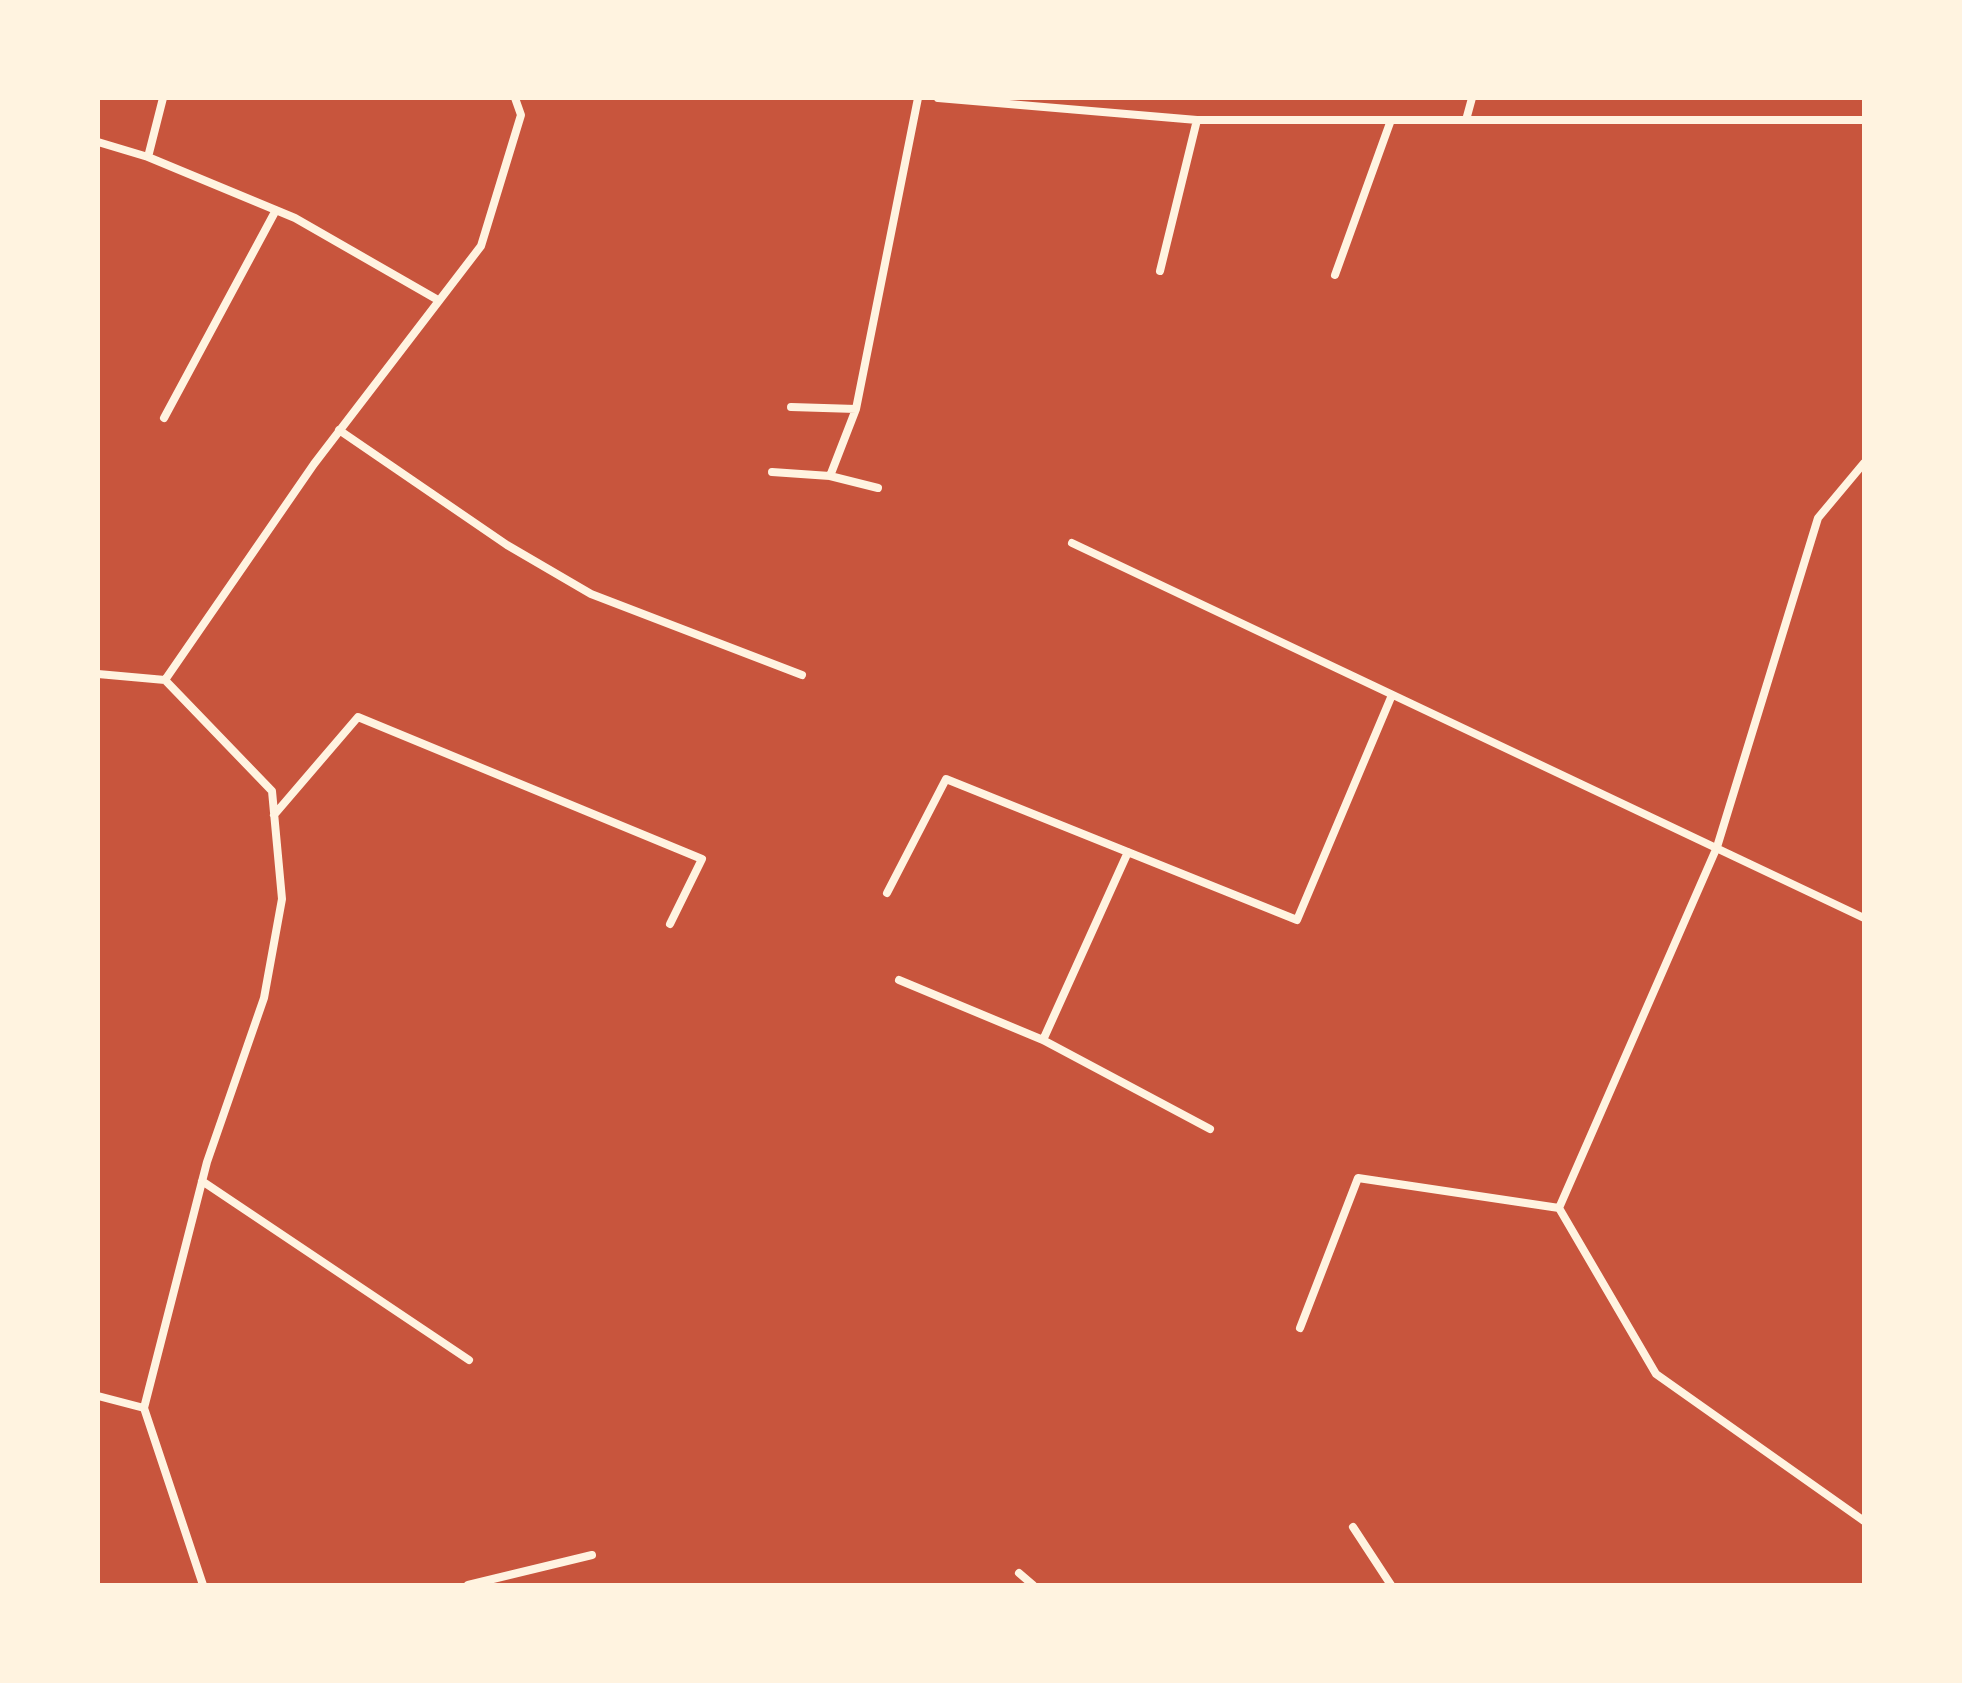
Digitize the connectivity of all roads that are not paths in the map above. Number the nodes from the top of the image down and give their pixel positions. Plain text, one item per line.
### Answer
1 (163, 98) edge
2 (515, 98) edge
3 (918, 98) edge
4 (938, 98) edge
5 (1472, 98) edge
6 (998, 100) edge
7 (1197, 120) junction
8 (1391, 120) junction
9 (1466, 120) junction
10 (1864, 120) edge
11 (98, 142) edge
12 (148, 157) junction
13 (276, 210) junction
14 (1160, 271) dead end
15 (1335, 275) dead end
16 (438, 300) junction
17 (791, 407) dead end
18 (856, 409) junction
19 (164, 418) dead end
20 (339, 430) junction
21 (1864, 463) edge
22 (772, 472) dead end
23 (830, 476) junction
24 (878, 488) dead end
25 (1072, 543) dead end
26 (98, 674) edge
27 (802, 675) dead end
28 (165, 680) junction
29 (1392, 695) junction
30 (274, 815) junction
31 (1717, 847) junction
32 (1128, 852) junction
33 (887, 893) dead end
34 (1864, 918) edge
35 (670, 924) dead end
36 (899, 980) dead end
37 (1043, 1040) junction
38 (1210, 1129) dead end
39 (202, 1181) junction
40 (1559, 1208) junction
41 (1300, 1328) dead end
42 (469, 1360) dead end
43 (98, 1396) edge
44 (144, 1408) junction
45 (1864, 1521) edge
46 (1353, 1527) dead end
47 (592, 1555) dead end
48 (1019, 1573) dead end
49 (203, 1585) edge
50 (468, 1585) edge
51 (1033, 1585) edge
52 (1391, 1585) edge

1 - 12 street
2 - 16 street
3 - 18 street
4 - 6 street
5 - 9 street
6 - 7 street
7 - 8 street
7 - 14 street
8 - 9 street
8 - 15 street
9 - 10 street
11 - 12 street
12 - 13 street
13 - 16 street
13 - 19 street
16 - 20 street
17 - 18 street
18 - 23 street
20 - 27 street
20 - 28 street
21 - 31 street
22 - 23 street
23 - 24 street
25 - 29 street
26 - 28 street
28 - 30 street
29 - 31 street
29 - 32 street
30 - 35 street
30 - 39 street
31 - 34 street
31 - 40 street
32 - 33 street
32 - 37 street
36 - 37 street
37 - 38 street
39 - 42 street
39 - 44 street
40 - 41 street
40 - 45 street
43 - 44 street
44 - 49 street
46 - 52 street
47 - 50 street
48 - 51 street

